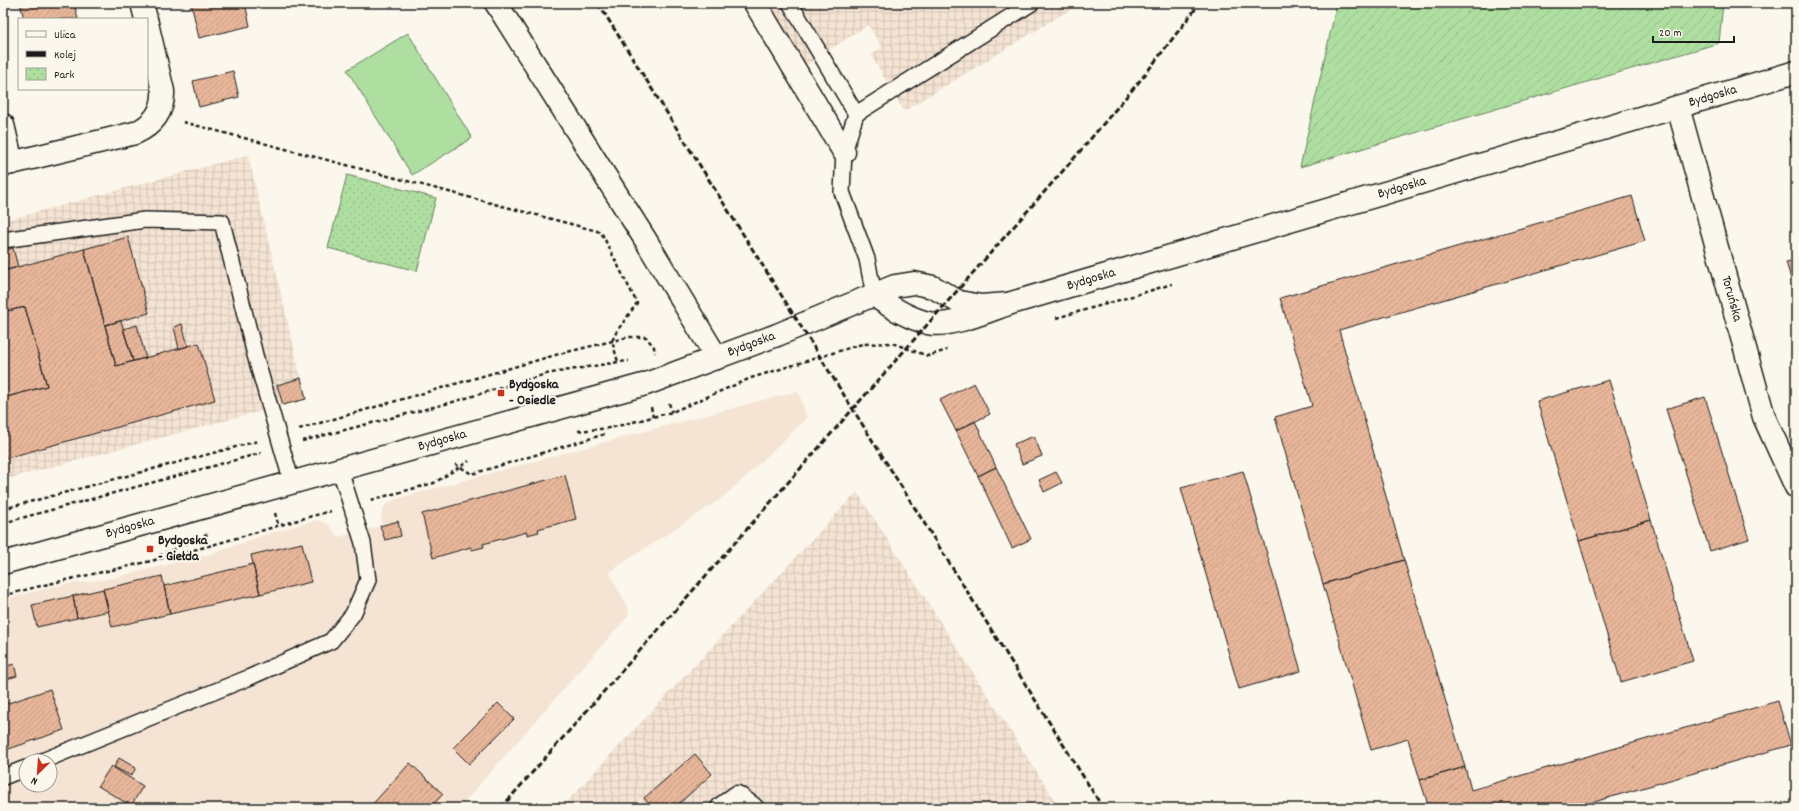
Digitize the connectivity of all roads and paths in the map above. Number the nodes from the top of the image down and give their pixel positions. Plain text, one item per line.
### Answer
1 (142, 3) edge
2 (496, 3) edge
3 (754, 3) edge
4 (790, 3) edge
5 (1032, 3) edge
6 (146, 18) edge
7 (148, 27) edge
8 (1796, 72) edge
9 (1678, 107) junction
10 (856, 114) junction
11 (158, 115) junction
12 (3, 125) edge
13 (844, 152) junction
14 (7, 164) edge
15 (3, 240) edge
16 (874, 295) junction
17 (1008, 304) junction
18 (1106, 304) dead end
19 (1049, 320) dead end
20 (612, 341) junction
21 (949, 349) dead end
22 (717, 358) junction
23 (618, 362) junction
24 (654, 382) junction
25 (672, 412) junction
26 (653, 417) junction
27 (572, 431) dead end
28 (605, 434) dead end
29 (280, 441) junction
30 (474, 458) dead end
31 (453, 464) dead end
32 (460, 466) junction
33 (340, 470) junction
34 (292, 483) junction
35 (1796, 487) edge
36 (350, 506) junction
37 (3, 509) edge
38 (282, 511) dead end
39 (268, 515) dead end
40 (3, 523) edge
41 (214, 531) dead end
42 (159, 558) junction
43 (3, 563) edge
44 (3, 596) edge
45 (58, 755) edge
46 (18, 771) edge
47 (3, 777) edge
48 (722, 808) edge
49 (752, 808) edge

1 - 6 street
2 - 22 street
3 - 13 street
4 - 10 lane
5 - 10 lane
7 - 11 street
8 - 9 street, Bydgoska
9 - 17 street, Bydgoska
9 - 35 street, Toruńska
10 - 13 lane
11 - 14 street
11 - 20 path
12 - 14 street
13 - 16 lane
15 - 29 lane
16 - 17 street, Bydgoska
16 - 17 street, Bydgoska
16 - 22 street, Bydgoska
18 - 19 path
20 - 23 path
20 - 24 path
20 - 29 path
21 - 25 path
22 - 24 street, Bydgoska
23 - 24 path
23 - 29 path
24 - 25 path
24 - 26 path
24 - 33 street, Bydgoska
25 - 26 path
26 - 27 path
28 - 32 path
29 - 34 lane
29 - 37 path
29 - 40 path
30 - 32 path
31 - 32 path
32 - 36 path
33 - 34 street, Bydgoska
33 - 36 lane
34 - 43 street, Bydgoska
36 - 42 path
36 - 45 lane
38 - 39 path
41 - 42 path
42 - 44 path
46 - 47 lane
48 - 49 street

